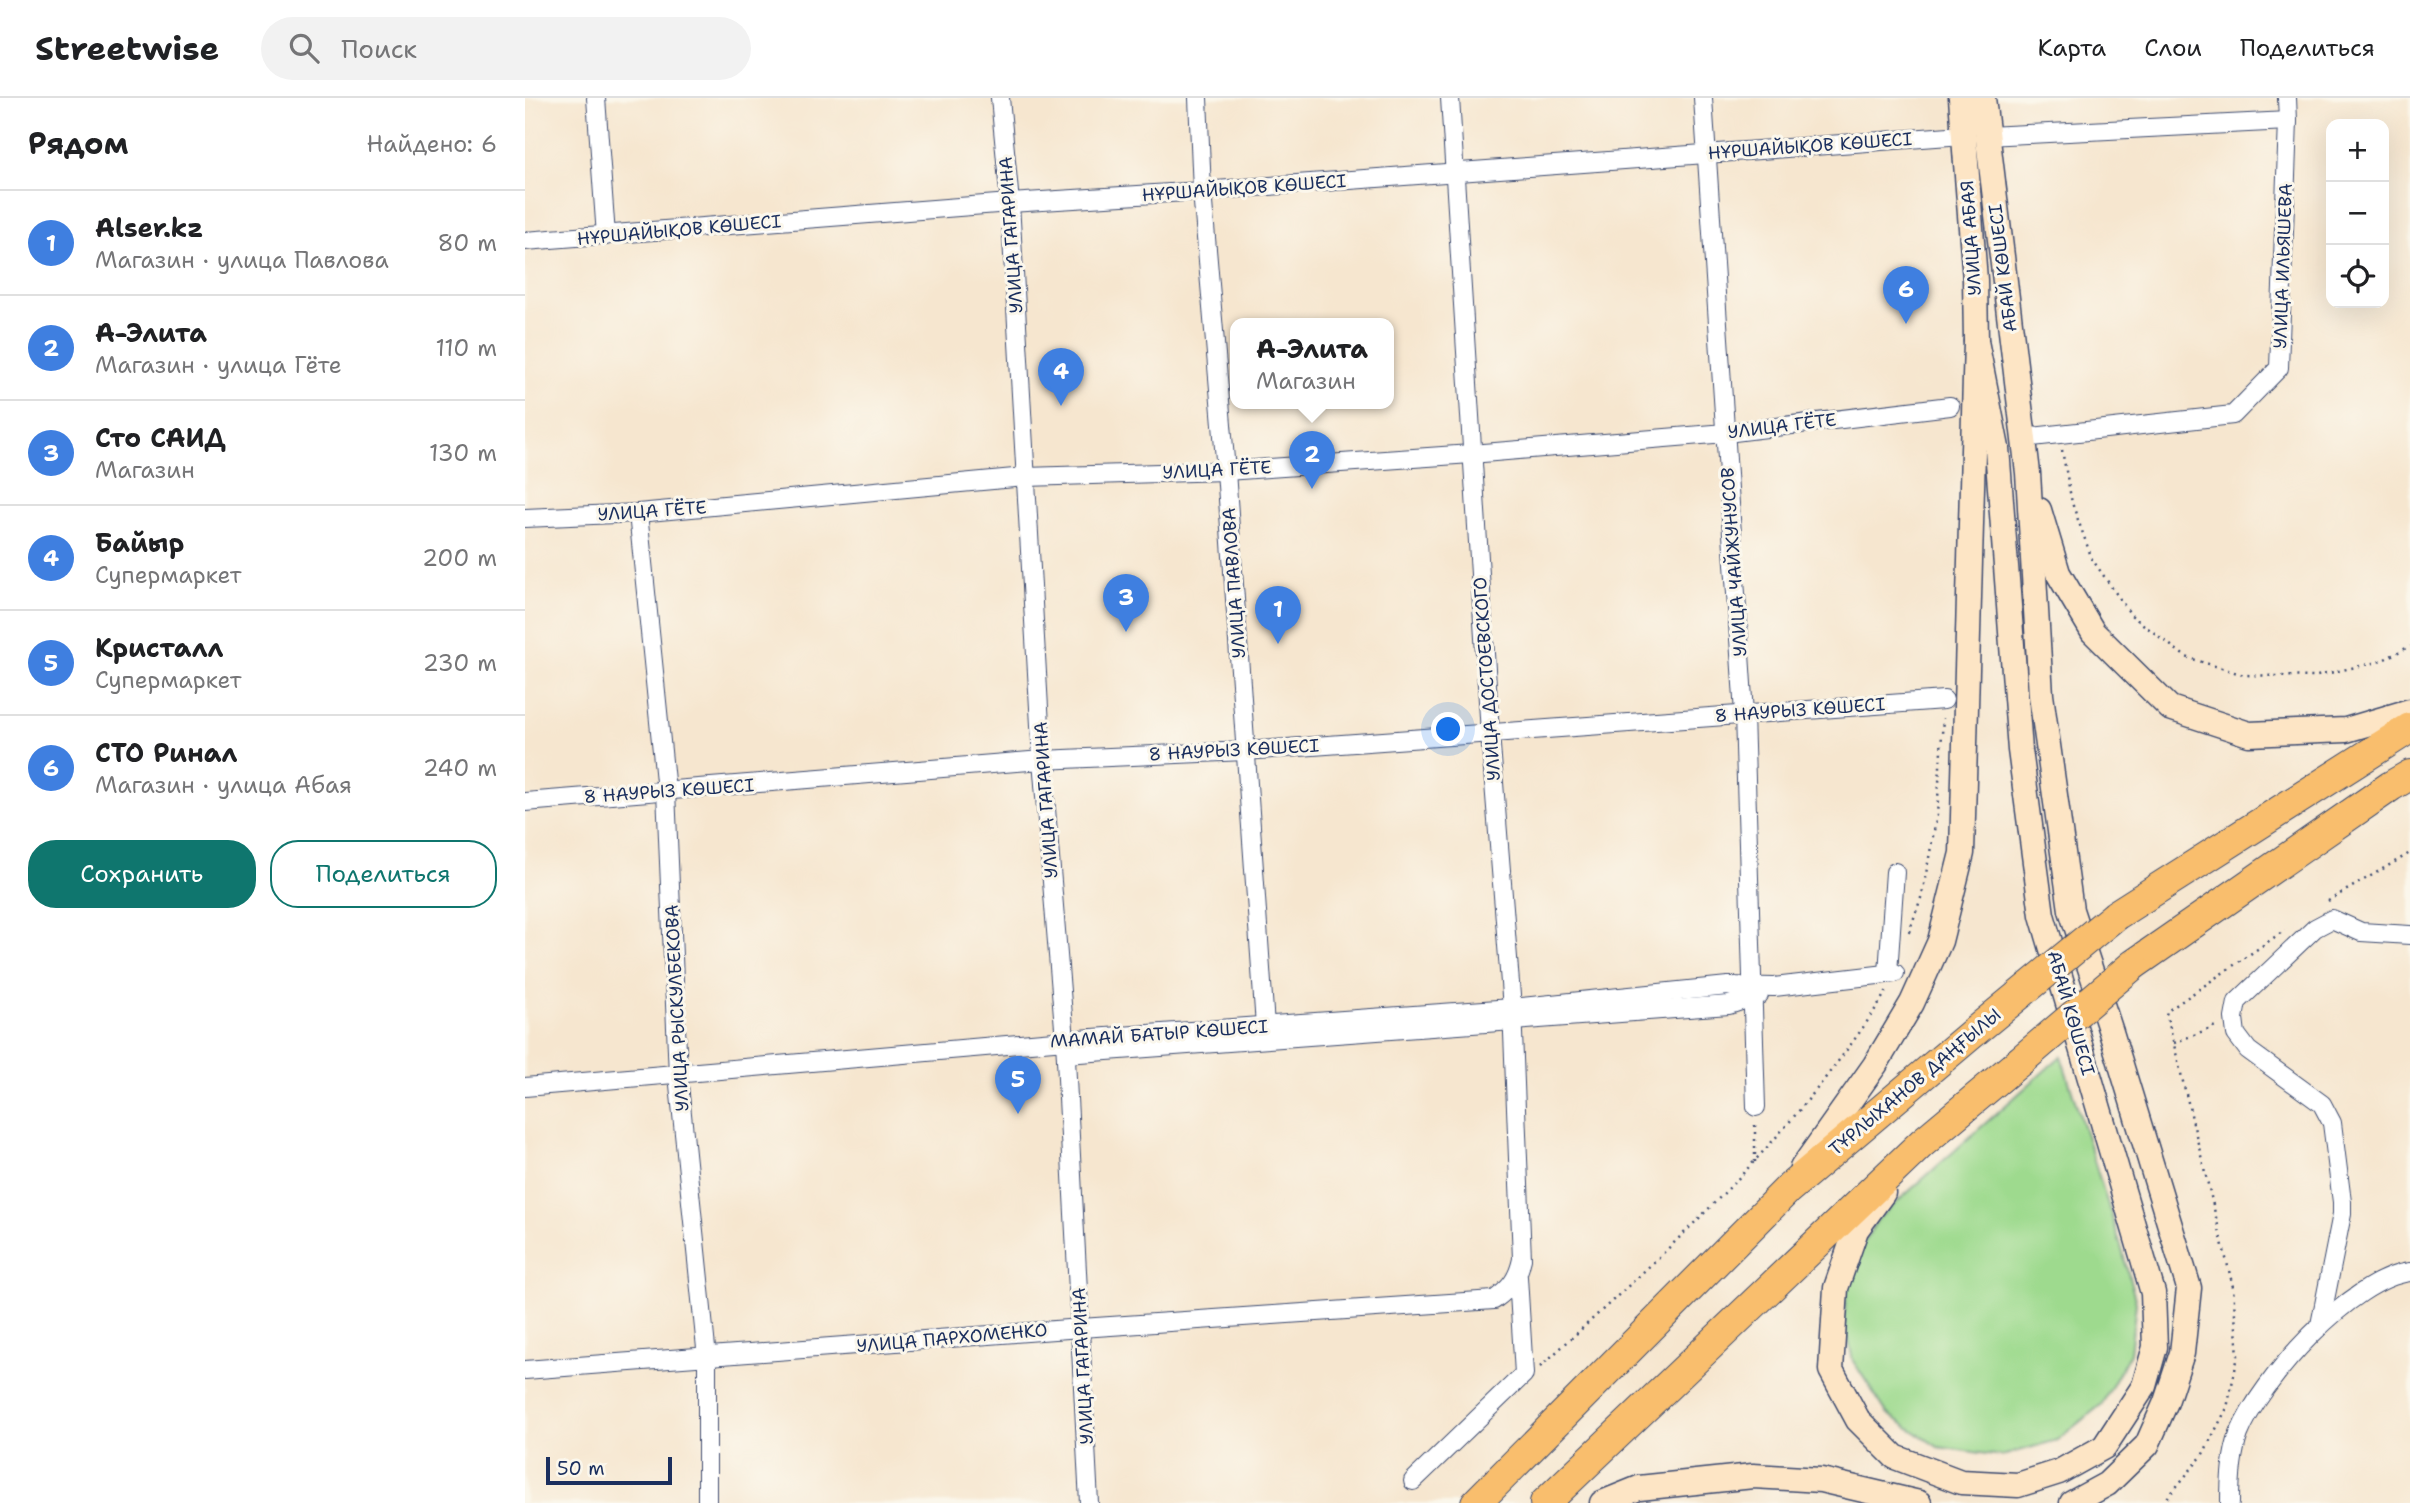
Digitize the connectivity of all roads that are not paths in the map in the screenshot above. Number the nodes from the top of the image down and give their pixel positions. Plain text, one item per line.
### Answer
1 (596, 98) edge
2 (1000, 98) edge
3 (1198, 98) edge
4 (1450, 98) edge
5 (1703, 98) edge
6 (1961, 98) edge
7 (1983, 98) edge
8 (2287, 98) edge
9 (2288, 121) junction
10 (1975, 136) junction
11 (1707, 153) junction
12 (1455, 172) junction
13 (1202, 191) junction
14 (1010, 203) junction
15 (606, 236) junction
16 (525, 242) edge
17 (1976, 341) junction
18 (1951, 407) dead end
19 (1726, 433) junction
20 (2024, 438) junction
21 (1471, 454) junction
22 (1226, 471) junction
23 (2028, 473) junction
24 (1025, 477) junction
25 (638, 513) junction
26 (525, 519) edge
27 (1944, 700) road end
28 (2410, 711) edge
29 (1744, 714) junction
30 (2410, 728) edge
31 (1490, 733) junction
32 (1245, 751) junction
33 (1042, 760) junction
34 (2410, 775) edge
35 (666, 791) junction
36 (525, 802) edge
37 (1895, 872) dead end
38 (2410, 935) edge
39 (1751, 992) junction
40 (1512, 1015) junction
41 (1265, 1026) junction
42 (1065, 1047) junction
43 (678, 1074) junction
44 (525, 1087) edge
45 (1756, 1107) road end
46 (1922, 1143) junction
47 (1788, 1189) junction
48 (1520, 1268) junction
49 (2410, 1272) edge
50 (2320, 1325) junction
51 (1081, 1328) junction
52 (707, 1358) junction
53 (525, 1370) edge
54 (1413, 1480) dead end
55 (707, 1503) edge
56 (1089, 1503) edge
57 (1476, 1503) edge
58 (1545, 1503) edge
59 (1602, 1503) edge
60 (1919, 1503) edge
61 (2072, 1503) edge
62 (2230, 1503) edge

1 - 15 street
2 - 14 street, УЛИЦА ГАГАРИНА
3 - 13 street, УЛИЦА ПАВЛОВА
4 - 12 street, УЛИЦА ДОСТОЕВСКОГО
5 - 11 street, УЛИЦА ЧАЙЖУНУСОВ
6 - 10 main road, АБАЙ КӨШЕСІ
7 - 10 main road, АБАЙ КӨШЕСІ
8 - 9 street, УЛИЦА ИЛЬЯШЕВА
9 - 10 street, НҰРШАЙЫҚОВ КӨШЕСІ
9 - 20 street, УЛИЦА ИЛЬЯШЕВА
10 - 11 street, НҰРШАЙЫҚОВ КӨШЕСІ
10 - 17 main road, УЛИЦА АБАЯ
10 - 20 main road, АБАЙ КӨШЕСІ
11 - 12 street, НҰРШАЙЫҚОВ КӨШЕСІ
11 - 19 street, УЛИЦА ЧАЙЖУНУСОВ
12 - 13 street, НҰРШАЙЫҚОВ КӨШЕСІ
12 - 21 street, УЛИЦА ДОСТОЕВСКОГО
13 - 14 street, НҰРШАЙЫҚОВ КӨШЕСІ
13 - 22 street, УЛИЦА ПАВЛОВА
14 - 15 street, НҰРШАЙЫҚОВ КӨШЕСІ
14 - 24 street, УЛИЦА ГАГАРИНА
15 - 16 street, НҰРШАЙЫҚОВ КӨШЕСІ
17 - 46 main road, АБАЙ КӨШЕСІ
17 - 47 main road
18 - 19 street, УЛИЦА ГЁТЕ
19 - 21 street, УЛИЦА ГЁТЕ
19 - 29 street, УЛИЦА ЧАЙЖУНУСОВ
20 - 23 main road, АБАЙ КӨШЕСІ
21 - 22 street, УЛИЦА ГЁТЕ
21 - 31 street, УЛИЦА ДОСТОЕВСКОГО
22 - 24 street, УЛИЦА ГЁТЕ
22 - 32 street, УЛИЦА ПАВЛОВА
23 - 28 main road
23 - 61 main road, АБАЙ КӨШЕСІ
24 - 25 street, УЛИЦА ГЁТЕ
24 - 33 street, УЛИЦА ГАГАРИНА
25 - 26 street, УЛИЦА ГЁТЕ
25 - 35 street, УЛИЦА РЫСКУЛБЕКОВА
27 - 29 street, 8 НАУРЫЗ КӨШЕСІ
29 - 31 street, 8 НАУРЫЗ КӨШЕСІ
29 - 39 street, УЛИЦА ЧАЙЖУНУСОВ
30 - 47 highway, ТҰРЛЫХАНОВ ДАҢҒЫЛЫ, bridge
31 - 32 street, 8 НАУРЫЗ КӨШЕСІ
31 - 40 street, УЛИЦА ДОСТОЕВСКОГО
32 - 33 street, 8 НАУРЫЗ КӨШЕСІ
32 - 41 street, УЛИЦА ПАВЛОВА
33 - 35 street, 8 НАУРЫЗ КӨШЕСІ
33 - 42 street, УЛИЦА ГАГАРИНА
34 - 46 highway, bridge
35 - 36 street, 8 НАУРЫЗ КӨШЕСІ
35 - 43 street, УЛИЦА РЫСКУЛБЕКОВА
37 - 39 street, МАМАЙ БАТЫР КӨШЕСІ
38 - 50 street
39 - 40 street, МАМАЙ БАТЫР КӨШЕСІ
39 - 45 street, УЛИЦА ЧАЙЖУНУСОВ
40 - 41 street, МАМАЙ БАТЫР КӨШЕСІ
40 - 42 street, МАМАЙ БАТЫР КӨШЕСІ
40 - 48 street, УЛИЦА ДОСТОЕВСКОГО
41 - 42 street, МАМАЙ БАТЫР КӨШЕСІ
42 - 43 street, МАМАЙ БАТЫР КӨШЕСІ
42 - 51 street, УЛИЦА ГАГАРИНА
43 - 44 street, МАМАЙ БАТЫР КӨШЕСІ
43 - 52 street, УЛИЦА РЫСКУЛБЕКОВА
46 - 58 highway
47 - 57 highway, ТҰРЛЫХАНОВ ДАҢҒЫЛЫ
48 - 51 street, УЛИЦА ПАРХОМЕНКО
48 - 54 street, УЛИЦА ДОСТОЕВСКОГО
49 - 50 street
50 - 62 street
51 - 52 street, УЛИЦА ПАРХОМЕНКО
51 - 56 street, УЛИЦА ГАГАРИНА
52 - 53 street, УЛИЦА ПАРХОМЕНКО
52 - 55 street, УЛИЦА РЫСКУЛБЕКОВА
59 - 60 main road

